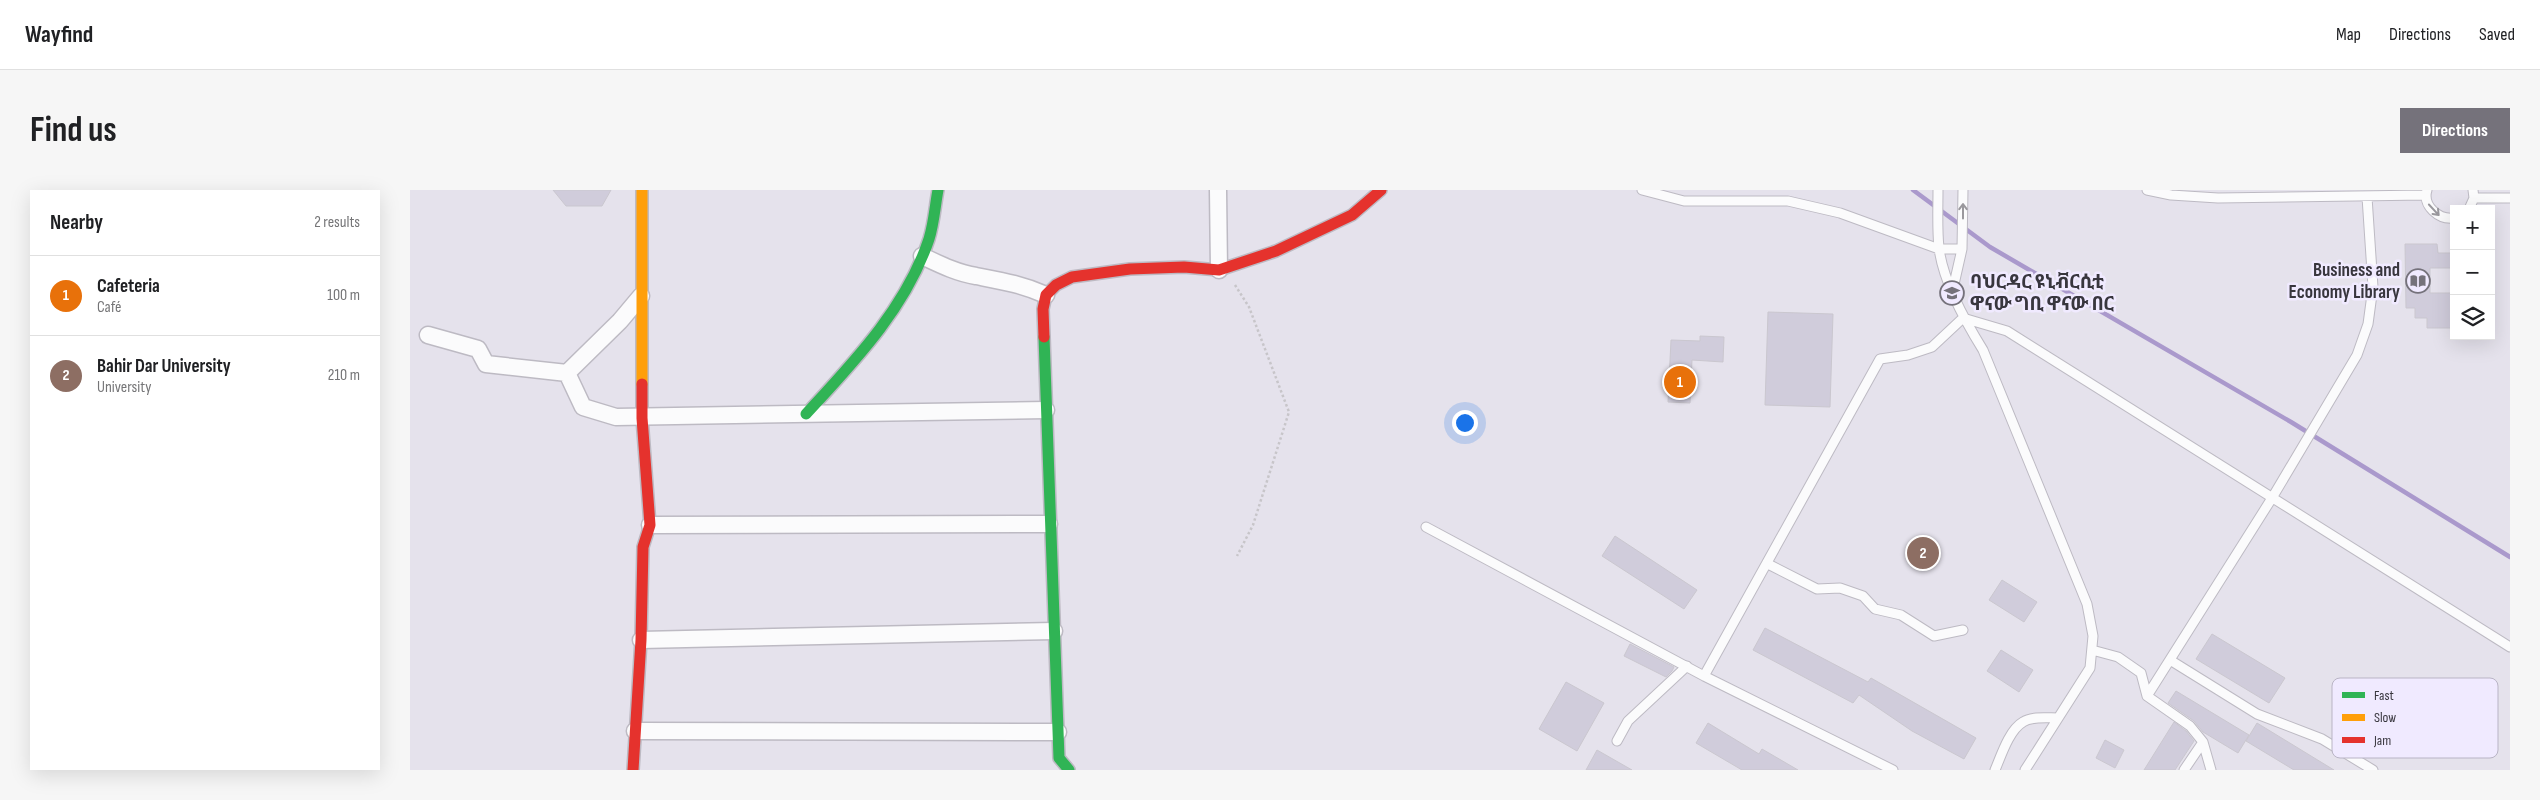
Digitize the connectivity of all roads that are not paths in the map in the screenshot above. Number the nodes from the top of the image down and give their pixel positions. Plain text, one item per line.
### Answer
1 (642, 190) edge
2 (938, 190) edge
3 (1218, 190) edge
4 (1381, 190) edge
5 (1642, 190) edge
6 (1938, 190) edge
7 (1963, 190) edge
8 (2147, 190) edge
9 (2426, 192) edge
10 (2393, 193) edge
11 (2473, 194) edge
12 (2367, 197) junction
13 (2510, 198) edge
14 (2450, 218) edge
15 (1939, 249) junction
16 (1962, 249) junction
17 (922, 256) junction
18 (1219, 270) junction
19 (1952, 293) junction
20 (1046, 295) junction
21 (641, 296) junction
22 (1963, 318) junction
23 (428, 335) dead end
24 (567, 373) junction
25 (1046, 410) junction
26 (806, 414) junction
27 (642, 418) junction
28 (2272, 498) junction
29 (1049, 524) junction
30 (650, 525) junction
31 (1426, 527) dead end
32 (1768, 564) junction
33 (1963, 630) dead end
34 (1054, 631) junction
35 (641, 640) junction
36 (2510, 647) edge
37 (2092, 650) junction
38 (2170, 660) junction
39 (1687, 666) junction
40 (1704, 676) junction
41 (2147, 696) junction
42 (2058, 718) junction
43 (635, 731) junction
44 (1058, 732) junction
45 (1617, 741) dead end
46 (2203, 742) junction
47 (2332, 745) edge
48 (2353, 758) edge
49 (633, 770) edge
50 (1069, 770) edge
51 (1893, 770) edge
52 (1995, 770) edge
53 (2025, 770) edge
54 (2184, 770) edge
55 (2211, 770) edge
56 (2373, 770) edge

1 - 21 street
2 - 17 street
3 - 18 street
4 - 18 street
5 - 15 lane
6 - 15 lane
16 -> 7 lane
8 - 12 lane
9 - 10 lane
9 -> 14 lane
10 - 12 lane
11 - 13 lane
12 - 28 lane
15 - 16 lane
15 - 19 lane
16 - 19 lane
17 - 20 street
17 - 26 street
18 - 20 street
19 - 22 lane
20 - 25 street
21 - 24 street
21 - 27 street
22 - 28 lane
22 - 32 lane
22 - 37 lane
23 - 24 street
24 - 27 street
25 - 26 street
25 - 29 street
26 - 27 street
27 - 30 street
28 - 36 lane
28 - 38 lane
29 - 30 street
29 - 34 street
30 - 35 street
31 - 39 lane
32 - 33 lane
32 - 40 lane
34 - 35 street
34 - 44 street
35 - 43 street
37 - 41 lane
37 - 42 lane
38 - 41 lane
38 - 47 lane
39 - 40 lane
39 - 45 lane
40 - 51 lane
41 - 46 lane
42 - 52 lane
42 - 53 lane
43 - 44 street
43 - 49 street
44 - 50 street
46 - 54 lane
46 - 55 lane
48 - 56 lane

